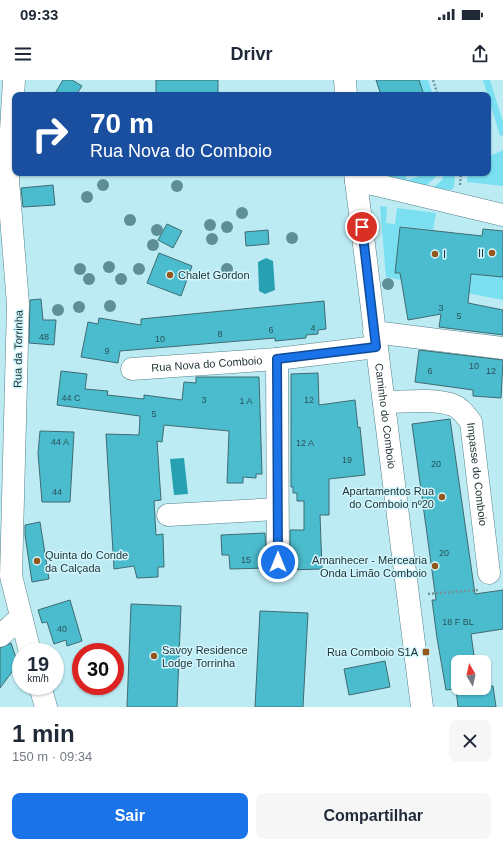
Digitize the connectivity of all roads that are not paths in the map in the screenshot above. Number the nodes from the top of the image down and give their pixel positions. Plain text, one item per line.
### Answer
1 (14, 80) edge
2 (345, 80) edge
3 (13, 92) edge
4 (346, 92) edge
5 (12, 104) edge
6 (356, 178) edge
7 (5, 187) edge
8 (503, 215) edge
9 (375, 340) junction
10 (503, 348) edge
11 (277, 359) junction
12 (132, 369) dead end
13 (384, 402) junction
14 (277, 510) junction
15 (168, 515) dead end
16 (278, 562) dead end
17 (486, 580) road end
18 (20, 614) junction
19 (0, 636) edge
20 (28, 643) edge
21 (43, 695) edge
22 (46, 707) edge
23 (422, 707) edge

1 - 3 street, Rua da Torrinha
2 - 4 street
5 - 7 street, Rua da Torrinha
6 - 8 street
6 - 9 street, Caminho do Comboio
7 - 18 street, Rua da Torrinha
9 - 10 street, Rua Nova do Comboio
9 - 11 street, Rua Nova do Comboio
9 - 13 street, Caminho do Comboio
11 - 12 street, Rua Nova do Comboio
11 - 14 street
13 - 17 street, Impasse do Comboio
13 - 23 street, Caminho do Comboio
14 - 15 street
14 - 16 street
18 - 19 street
18 - 20 street, Rua da Torrinha
21 - 22 street

